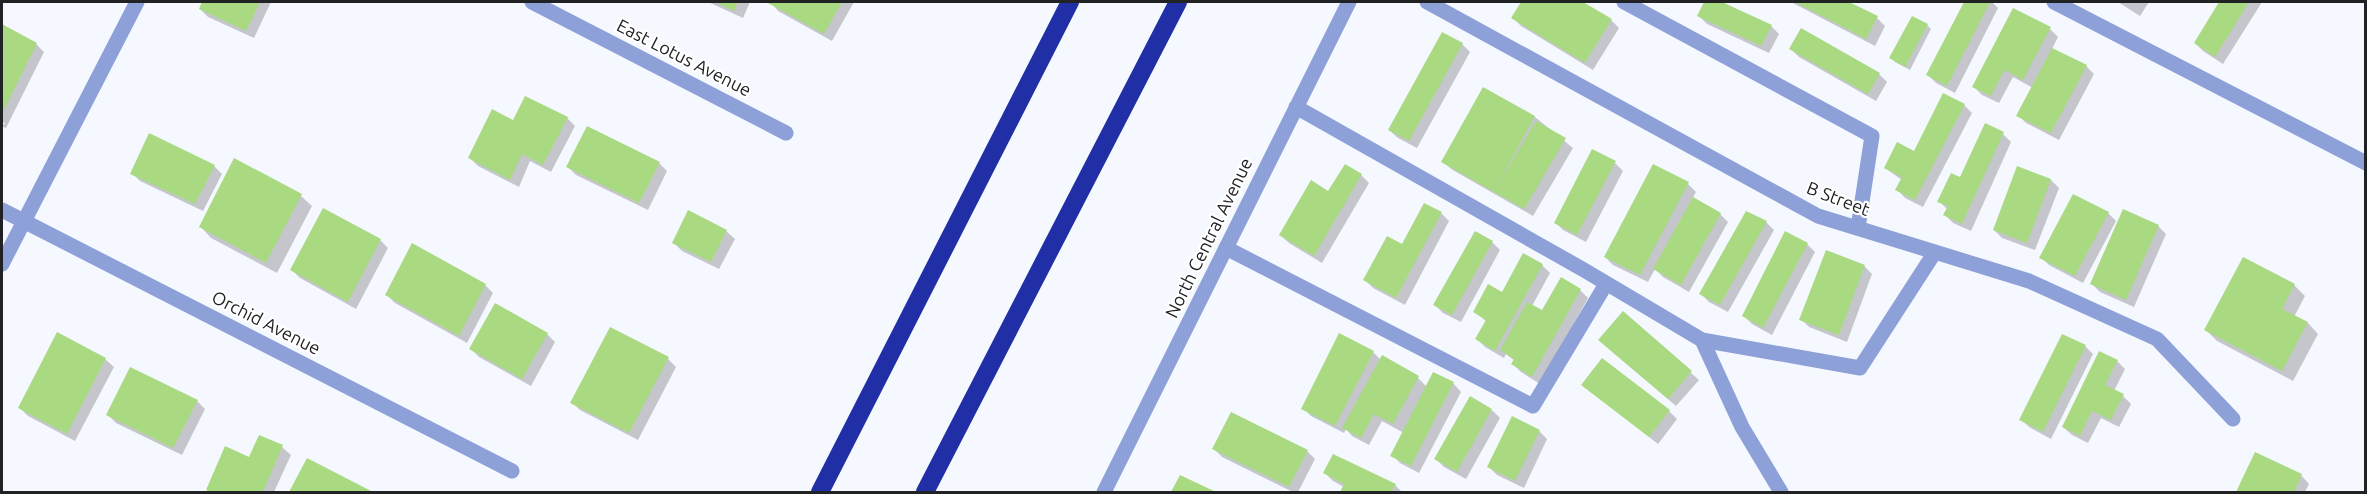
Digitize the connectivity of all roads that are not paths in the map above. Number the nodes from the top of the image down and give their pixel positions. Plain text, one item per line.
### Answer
1 (137, 2) edge
2 (532, 2) edge
3 (1070, 2) edge
4 (1178, 2) edge
5 (1349, 2) edge
6 (1427, 2) edge
7 (1624, 2) edge
8 (2054, 2) edge
9 (1296, 107) junction
10 (786, 134) dead end
11 (2366, 164) edge
12 (2, 210) edge
13 (24, 221) junction
14 (1858, 228) junction
15 (1226, 248) junction
16 (1935, 252) junction
17 (2, 264) edge
18 (1605, 284) junction
19 (1702, 340) junction
20 (2233, 419) dead end
21 (512, 471) dead end
22 (820, 492) edge
23 (925, 492) edge
24 (1104, 492) edge
25 (1781, 492) edge

1 - 13 street
2 - 10 street, East Lotus Avenue
3 - 22 highway
4 - 23 highway
5 - 9 street, North Central Avenue
6 - 14 street, B Street
7 - 14 street
8 - 11 street
9 - 15 street, North Central Avenue
9 - 18 street
12 - 13 street, Orchid Avenue
13 - 17 street
13 - 21 street, Orchid Avenue
14 - 16 street, B Street
15 - 18 street
15 - 24 street, North Central Avenue
16 - 19 street
16 - 20 street, B Street
18 - 19 street
19 - 25 street

